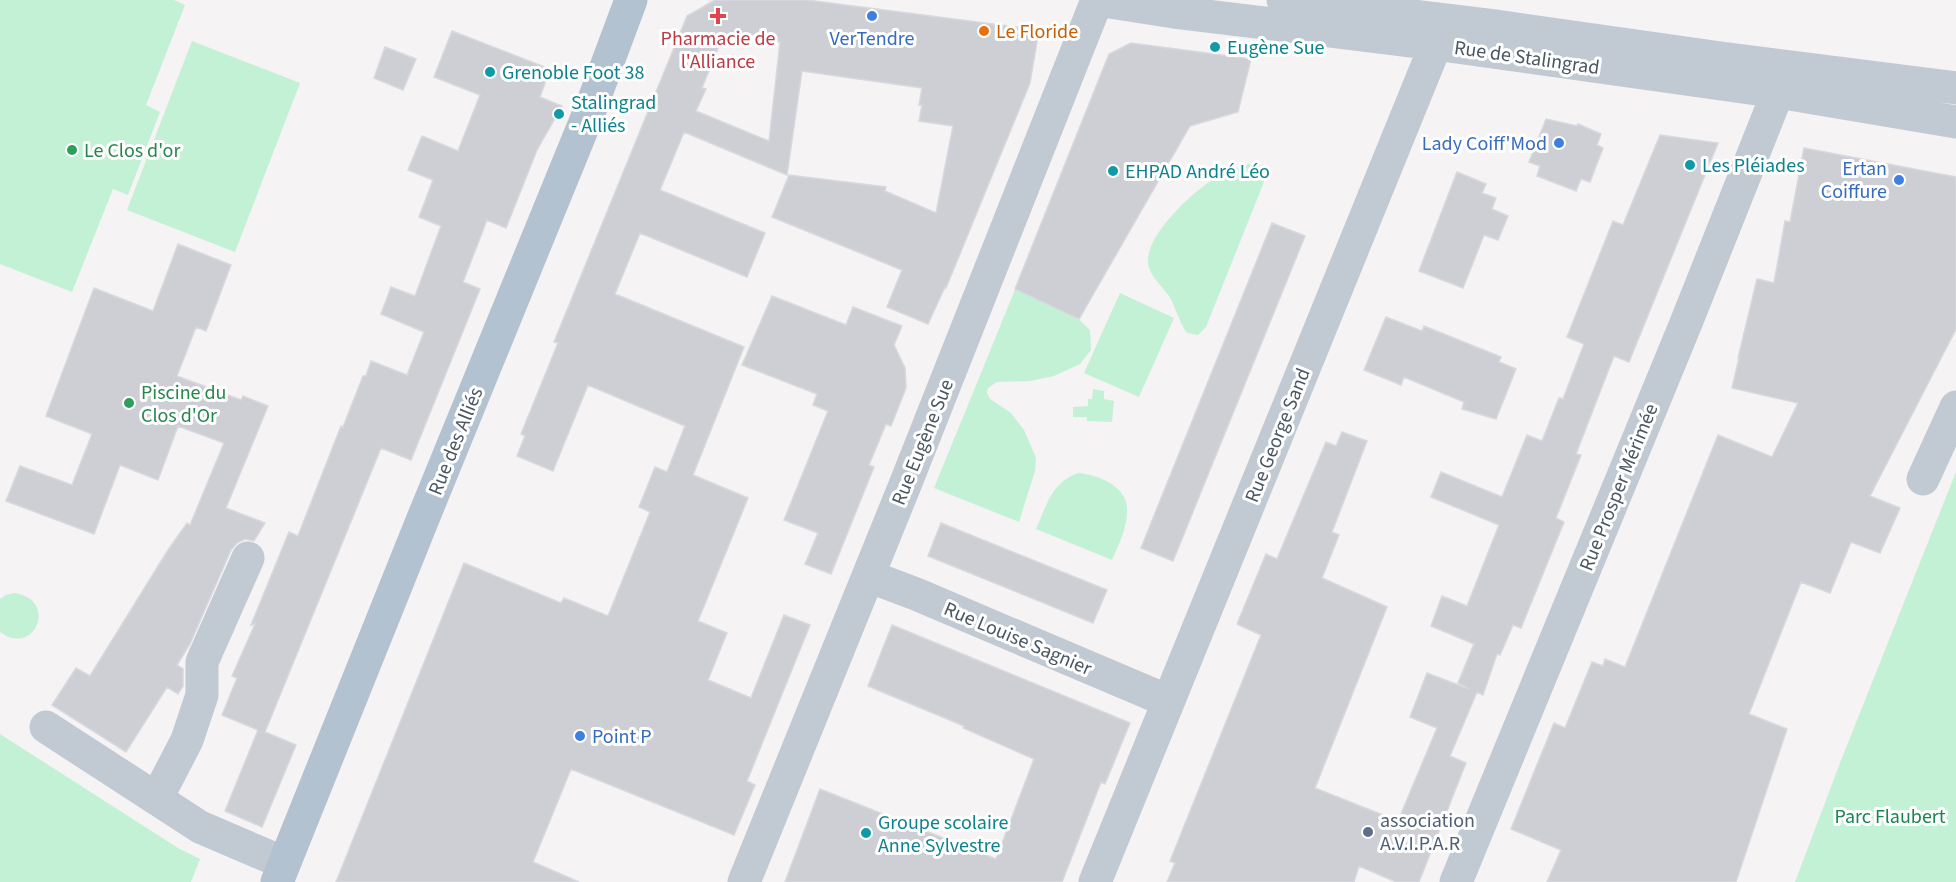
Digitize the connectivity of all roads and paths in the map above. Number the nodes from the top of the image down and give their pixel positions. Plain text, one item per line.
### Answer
1 (631, 0) edge
2 (1097, 0) edge
3 (1283, 0) edge
4 (1495, 26) junction
5 (1436, 44) junction
6 (1956, 88) edge
7 (1778, 92) junction
8 (1956, 122) edge
9 (1956, 407) edge
10 (1923, 479) dead end
11 (248, 558) dead end
12 (868, 576) junction
13 (1168, 701) junction
14 (46, 727) dead end
15 (157, 798) junction
16 (281, 872) edge
17 (744, 882) edge
18 (1095, 882) edge
19 (1456, 882) edge

1 - 16 main road, Rue des Alliés
2 - 5 street, Rue de Stalingrad
2 - 12 street, Rue Eugène Sue
3 - 4 street, Rue de Stalingrad
4 - 5 street
4 - 6 street, Rue de Stalingrad
5 - 7 street, Rue de Stalingrad
5 - 13 street, Rue George Sand
7 - 8 street, Rue de Stalingrad
7 - 19 street, Rue Prosper Mérimée
9 - 10 street
11 - 15 street
12 - 13 street, Rue Louise Sagnier
12 - 17 street, Rue Eugène Sue
13 - 18 street, Rue George Sand
14 - 15 street
15 - 16 street

